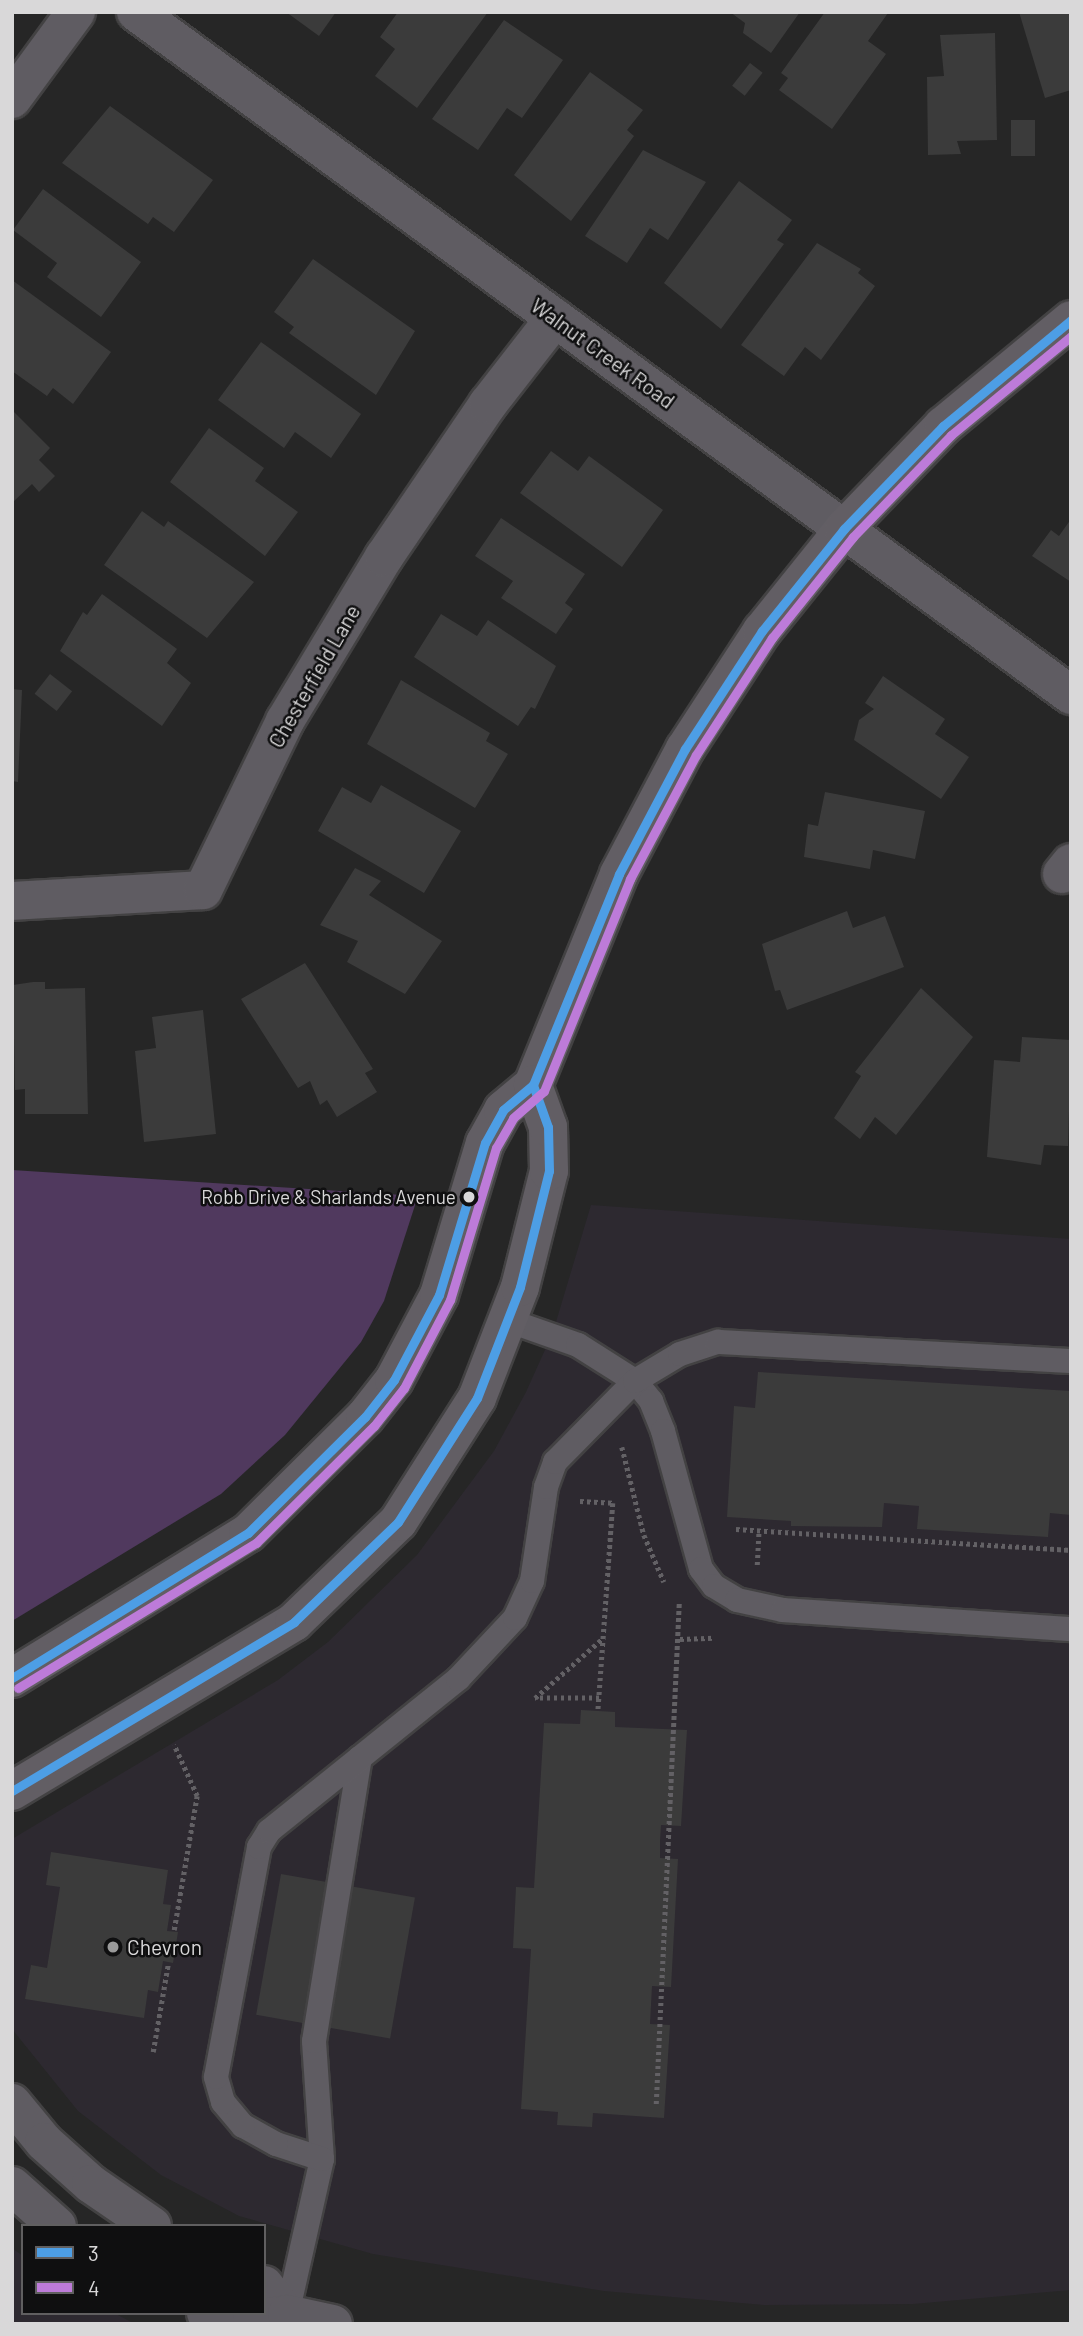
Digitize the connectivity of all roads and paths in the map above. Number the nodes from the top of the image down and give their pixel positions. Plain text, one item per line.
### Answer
1 (76, 12) edge
2 (136, 12) edge
3 (12, 99) edge
4 (555, 318) junction
5 (1071, 320) edge
6 (844, 529) junction
7 (1071, 695) edge
8 (12, 901) edge
9 (533, 1085) junction
10 (507, 1320) junction
11 (1071, 1361) edge
12 (635, 1381) junction
13 (612, 1449) dead end
14 (578, 1487) dead end
15 (736, 1529) dead end
16 (759, 1531) junction
17 (1071, 1550) edge
18 (757, 1565) dead end
19 (666, 1585) dead end
20 (673, 1596) dead end
21 (1071, 1629) edge
22 (603, 1639) junction
23 (680, 1639) junction
24 (714, 1639) dead end
25 (12, 1678) edge
26 (599, 1699) junction
27 (598, 1711) dead end
28 (170, 1734) dead end
29 (360, 1758) junction
30 (12, 1791) edge
31 (174, 1930) dead end
32 (168, 1964) dead end
33 (153, 2052) dead end
34 (12, 2104) edge
35 (656, 2104) dead end
36 (322, 2159) junction
37 (12, 2186) edge
38 (55, 2224) edge
39 (149, 2224) edge
40 (279, 2308) edge
41 (219, 2315) edge
42 (263, 2315) edge
43 (333, 2324) edge

1 - 3 street
2 - 4 street, Walnut Creek Road
4 - 6 street, Walnut Creek Road
4 - 8 street, Chesterfield Lane
5 - 6 main road
6 - 7 street, Walnut Creek Road
6 - 9 main road
9 - 10 main road
9 - 25 main road
10 - 12 lane
10 - 30 main road
11 - 12 lane
12 - 21 lane
12 - 29 lane
13 - 19 path
14 - 22 path
15 - 16 path
16 - 17 path
16 - 18 path
20 - 23 path
22 - 26 path
22 - 26 path
23 - 24 path
23 - 35 path
26 - 27 path
28 - 31 path
29 - 36 lane
29 - 36 lane
32 - 33 path
34 - 39 street
36 - 40 lane
37 - 38 street
40 - 43 street
41 - 42 street

